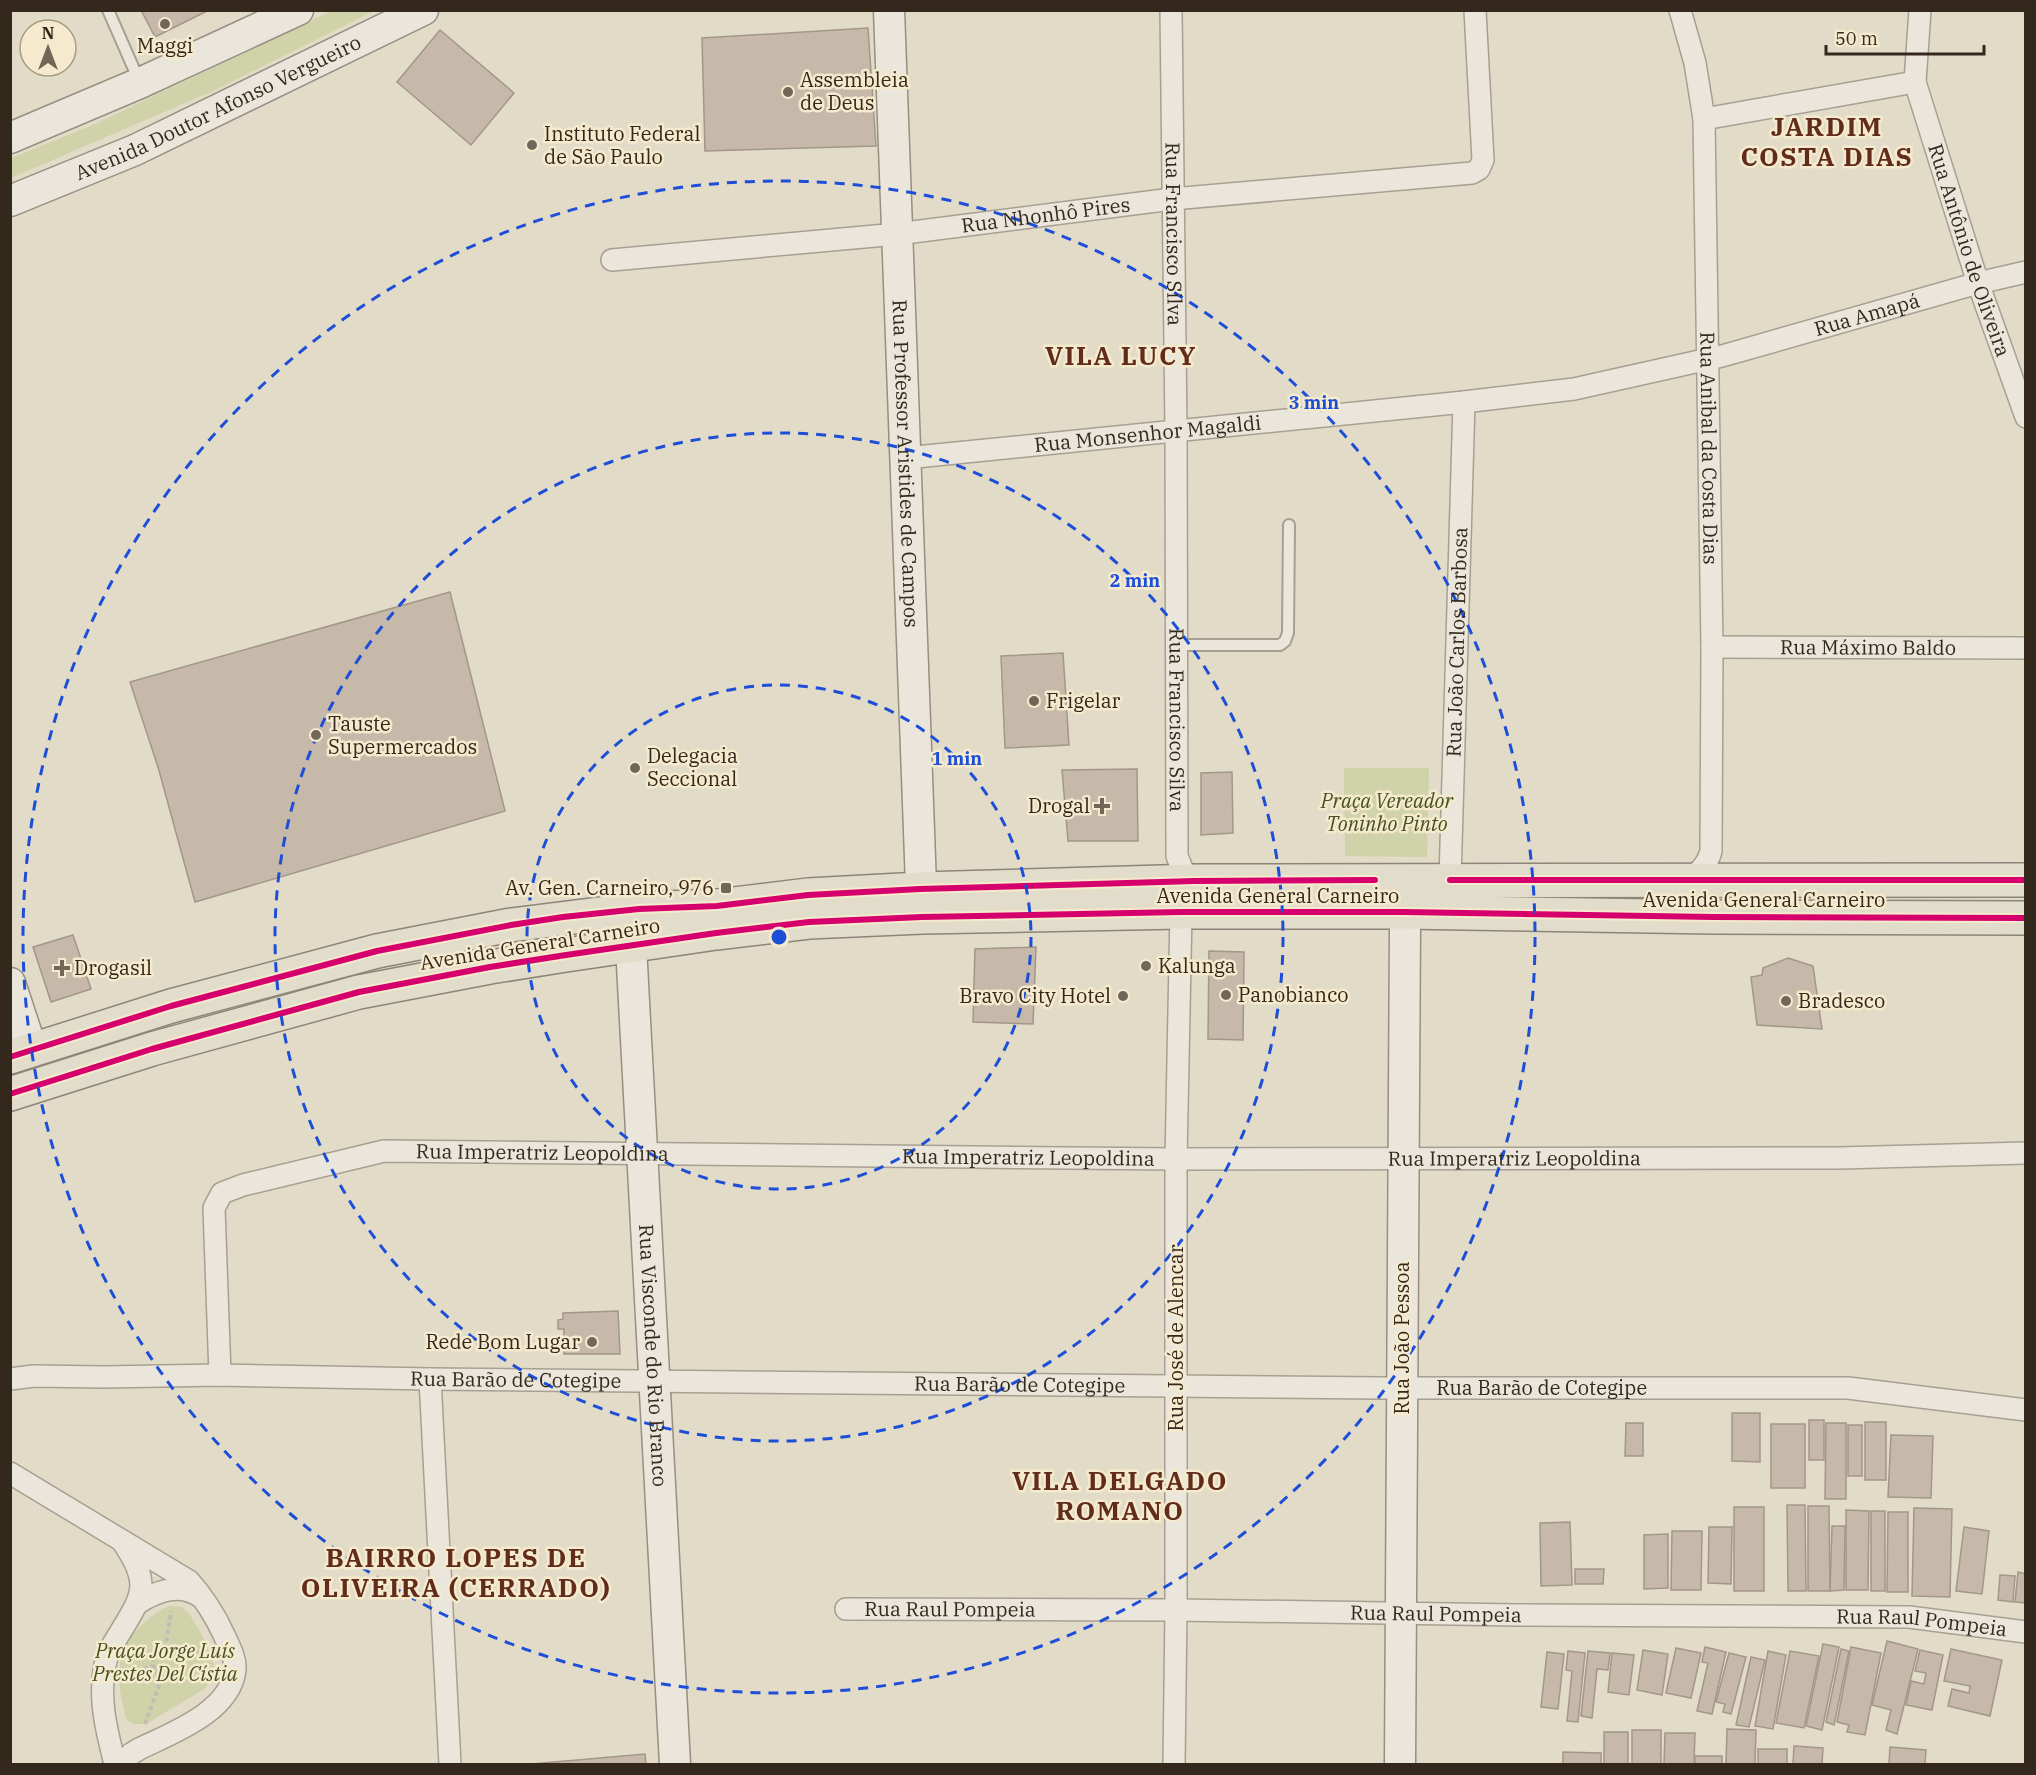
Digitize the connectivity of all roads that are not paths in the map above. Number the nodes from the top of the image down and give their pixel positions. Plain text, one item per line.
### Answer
1 (108, 10) edge
2 (298, 10) edge
3 (423, 10) edge
4 (890, 10) edge
5 (1171, 10) edge
6 (1475, 10) edge
7 (1680, 10) edge
8 (1920, 10) edge
9 (1914, 82) junction
10 (140, 83) junction
11 (1704, 119) junction
12 (10, 138) edge
13 (1172, 200) junction
14 (10, 201) edge
15 (897, 234) junction
16 (612, 260) dead end
17 (2025, 272) edge
18 (1978, 283) junction
19 (1709, 359) junction
20 (1464, 402) junction
21 (2025, 417) edge
22 (1176, 430) junction
23 (906, 458) junction
24 (1289, 525) dead end
25 (1176, 645) junction
26 (1712, 647) junction
27 (2025, 648) edge
28 (1690, 879) junction
29 (1375, 880) junction
30 (1450, 880) junction
31 (2025, 880) edge
32 (1195, 881) junction
33 (921, 903) junction
34 (1181, 912) junction
35 (1404, 912) junction
36 (2025, 918) edge
37 (631, 946) junction
38 (10, 983) edge
39 (21, 1053) edge
40 (10, 1080) edge
41 (10, 1094) edge
42 (642, 1153) junction
43 (2025, 1153) edge
44 (1404, 1158) junction
45 (1176, 1159) junction
46 (220, 1375) junction
47 (10, 1379) edge
48 (430, 1379) junction
49 (655, 1380) junction
50 (1176, 1386) junction
51 (1402, 1388) junction
52 (2025, 1410) edge
53 (10, 1473) edge
54 (120, 1538) junction
55 (206, 1601) junction
56 (138, 1604) junction
57 (846, 1609) dead end
58 (1176, 1610) junction
59 (1400, 1614) junction
60 (2025, 1632) edge
61 (105, 1724) junction
62 (139, 1749) junction
63 (115, 1764) edge
64 (122, 1764) edge
65 (450, 1764) edge
66 (675, 1764) edge
67 (1174, 1764) edge
68 (1400, 1764) edge

1 - 10 lane
2 - 10 main road
3 - 14 main road, Avenida Doutor Afonso Vergueiro
4 - 15 main road, Rua Professor Aristides de Campos
5 - 13 street, Rua Francisco Silva
6 - 13 street, Rua Nhonhô Pires
7 - 11 street, Rua Anibal da Costa Dias
8 - 9 street, Rua Antônio de Oliveira
9 - 11 street
9 - 18 street, Rua Antônio de Oliveira
10 - 12 main road
11 - 19 street, Rua Anibal da Costa Dias
13 - 15 street, Rua Nhonhô Pires
13 - 22 street, Rua Francisco Silva
15 - 16 street, Rua Nhonhô Pires
15 - 23 main road, Rua Professor Aristides de Campos
17 - 18 street, Rua Amapá
18 - 19 street, Rua Amapá
18 - 21 street, Rua Antônio de Oliveira
19 - 20 street, Rua Monsenhor Magaldi
19 - 26 street, Rua Anibal da Costa Dias
20 - 22 street, Rua Monsenhor Magaldi
20 - 30 street, Rua João Carlos Barbosa
22 - 23 street, Rua Monsenhor Magaldi
22 - 25 street, Rua Francisco Silva
23 - 33 main road, Rua Professor Aristides de Campos
24 - 25 lane
25 - 32 street, Rua Francisco Silva
26 - 27 street, Rua Máximo Baldo
26 - 28 street, Rua Anibal da Costa Dias
28 - 30 main road, Avenida General Carneiro
28 - 31 main road, Avenida General Carneiro
29 - 30 main road, Avenida General Carneiro
29 - 32 main road, Avenida General Carneiro
29 - 35 main road, Avenida General Carneiro
32 - 33 main road, Avenida General Carneiro
33 - 34 main road, Avenida General Carneiro
33 - 37 main road, Avenida General Carneiro
33 - 39 main road, Avenida General Carneiro
34 - 35 main road, Avenida General Carneiro
34 - 45 street, Rua José de Alencar
35 - 36 main road, Avenida General Carneiro
35 - 44 main road, Rua João Pessoa
37 - 41 main road, Avenida General Carneiro
37 - 42 main road, Rua Visconde do Rio Branco
38 - 39 main road
39 - 40 main road
42 - 45 street, Rua Imperatriz Leopoldina
42 - 46 street, Rua Imperatriz Leopoldina
42 - 49 main road, Rua Visconde do Rio Branco
43 - 44 street, Rua Imperatriz Leopoldina
44 - 45 street, Rua Imperatriz Leopoldina
44 - 51 main road, Rua João Pessoa
45 - 50 street, Rua José de Alencar
46 - 47 street, Rua Barão de Cotegipe
46 - 48 street, Rua Barão de Cotegipe
48 - 49 street, Rua Barão de Cotegipe
48 - 65 street
49 - 50 street, Rua Barão de Cotegipe
49 - 66 main road, Rua Visconde do Rio Branco
50 - 51 street, Rua Barão de Cotegipe
50 - 58 street, Rua José de Alencar
51 - 52 street, Rua Barão de Cotegipe
51 - 59 main road, Rua João Pessoa
53 - 54 street
54 - 55 street
54 - 56 street
55 - 56 street
55 - 62 street
56 - 61 street
57 - 58 street, Rua Raul Pompeia
58 - 59 street, Rua Raul Pompeia
58 - 67 street, Rua José de Alencar
59 - 60 street, Rua Raul Pompeia
59 - 68 main road, Rua João Pessoa
61 - 62 street
61 - 63 street
62 - 64 street

